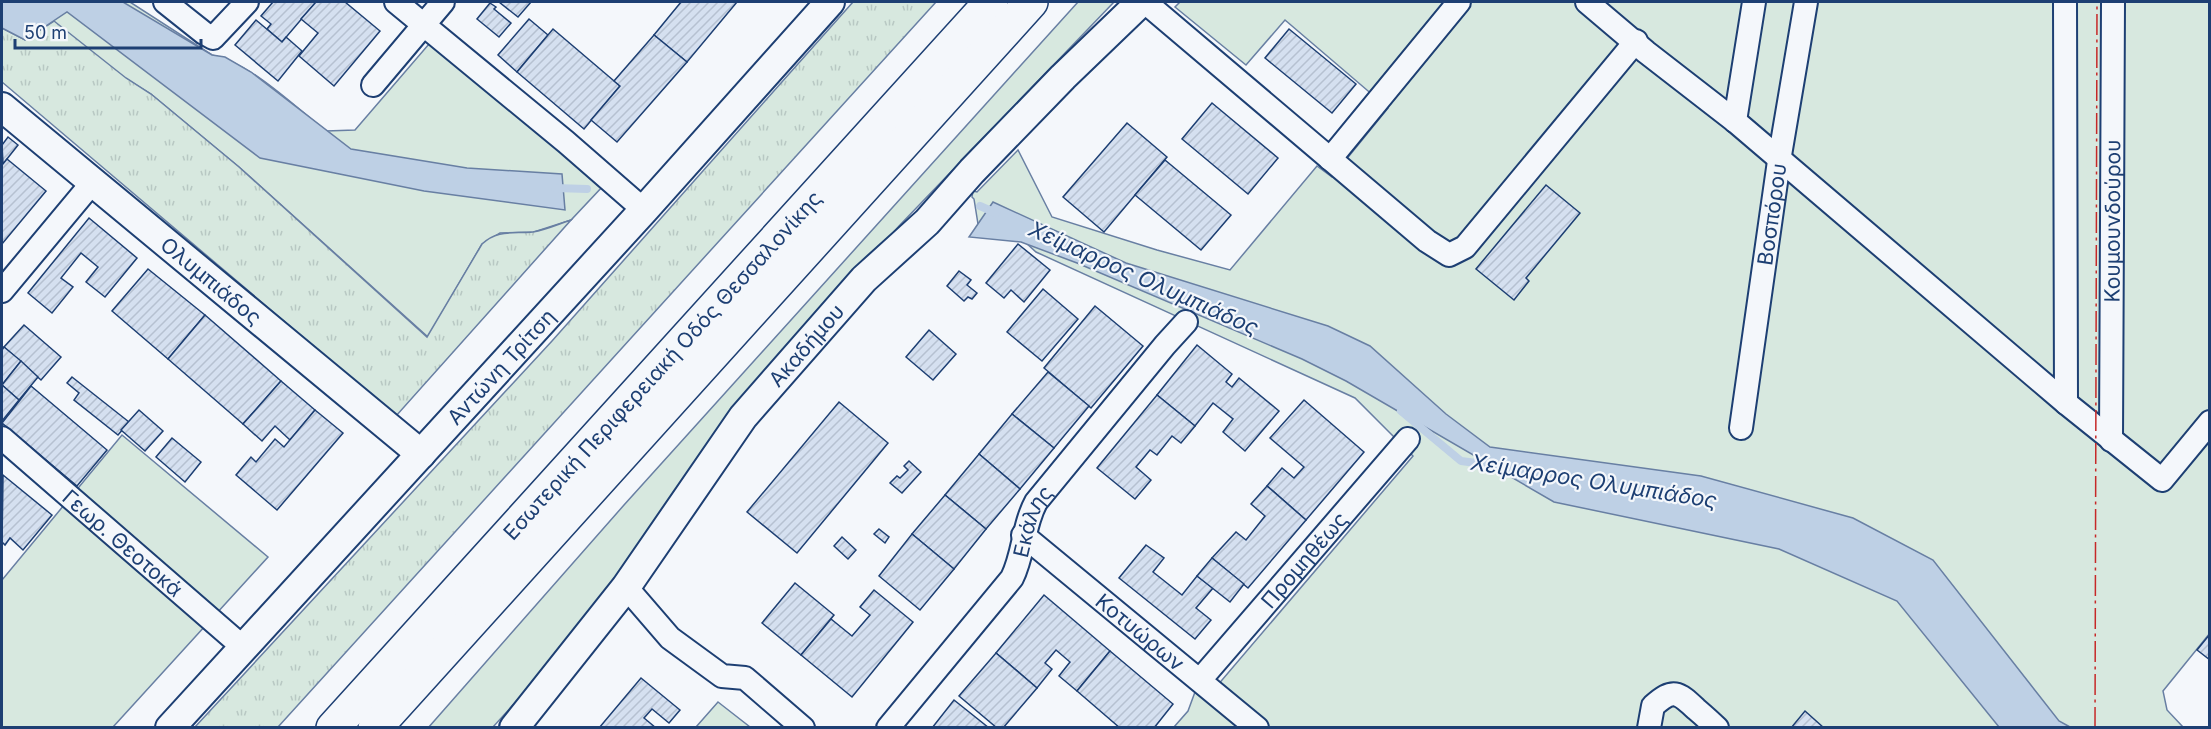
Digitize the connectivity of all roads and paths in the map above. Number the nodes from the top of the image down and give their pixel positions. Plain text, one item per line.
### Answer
1 (165, 2) edge
2 (247, 2) edge
3 (396, 2) edge
4 (443, 2) edge
5 (830, 2) edge
6 (970, 2) edge
7 (991, 2) edge
8 (1031, 2) edge
9 (1143, 2) edge
10 (1459, 2) edge
11 (1587, 2) edge
12 (1754, 2) edge
13 (1806, 2) edge
14 (2065, 2) edge
15 (2113, 2) edge
16 (423, 25) junction
17 (1635, 41) junction
18 (949, 48) junction
19 (373, 85) dead end
20 (2, 107) edge
21 (1735, 122) junction
22 (1330, 159) junction
23 (1779, 161) junction
24 (92, 183) junction
25 (644, 210) junction
26 (2, 291) edge
27 (1186, 322) dead end
28 (2066, 403) junction
29 (2210, 422) edge
30 (1741, 428) dead end
31 (1408, 439) dead end
32 (2111, 440) junction
33 (4, 445) edge
34 (421, 454) junction
35 (1023, 535) junction
36 (626, 587) junction
37 (244, 648) junction
38 (1200, 680) junction
39 (1651, 717) edge
40 (1696, 719) edge
41 (170, 728) edge
42 (333, 728) edge
43 (375, 728) edge
44 (514, 728) edge
45 (803, 728) edge
46 (888, 728) edge
47 (1257, 728) edge
48 (1718, 728) edge

1 - 2 street
3 - 16 street
4 - 16 street
5 - 25 street, Αντώνη Τρίτση
6 - 18 highway
7 - 18 highway, Εσωτερική Περιφερειακή Οδός Θεσσαλονίκης
8 - 43 highway, Εσωτερική Περιφερειακή Οδός Θεσσαλονίκης
9 - 22 street
9 - 36 street, Ακαδήμου
10 - 22 street
11 - 17 street
12 - 21 street
13 - 23 street, Βοσπόρου
14 - 28 street
15 - 32 street, Κουμουνδούρου
16 - 19 street
16 - 25 street
17 - 21 street
17 - 22 street
18 - 42 highway, Εσωτερική Περιφερειακή Οδός Θεσσαλονίκης
20 - 24 street, Ολυμπιάδος
21 - 23 street
23 - 28 street
23 - 30 street, Βοσπόρου
24 - 26 street
24 - 34 street, Ολυμπιάδος
25 - 34 street, Αντώνη Τρίτση
27 - 35 street, Εκάλης
28 - 32 street
29 - 32 street
31 - 38 street, Προμηθέως
33 - 37 street, Γεωρ. Θεοτοκά
34 - 37 street, Αντώνη Τρίτση
35 - 38 street, Κοτυώρων
35 - 46 street, Εκάλης
36 - 44 street, Ακαδήμου
36 - 45 street
37 - 41 street, Αντώνη Τρίτση
38 - 47 street, Κοτυώρων
39 - 40 street
40 - 48 street

